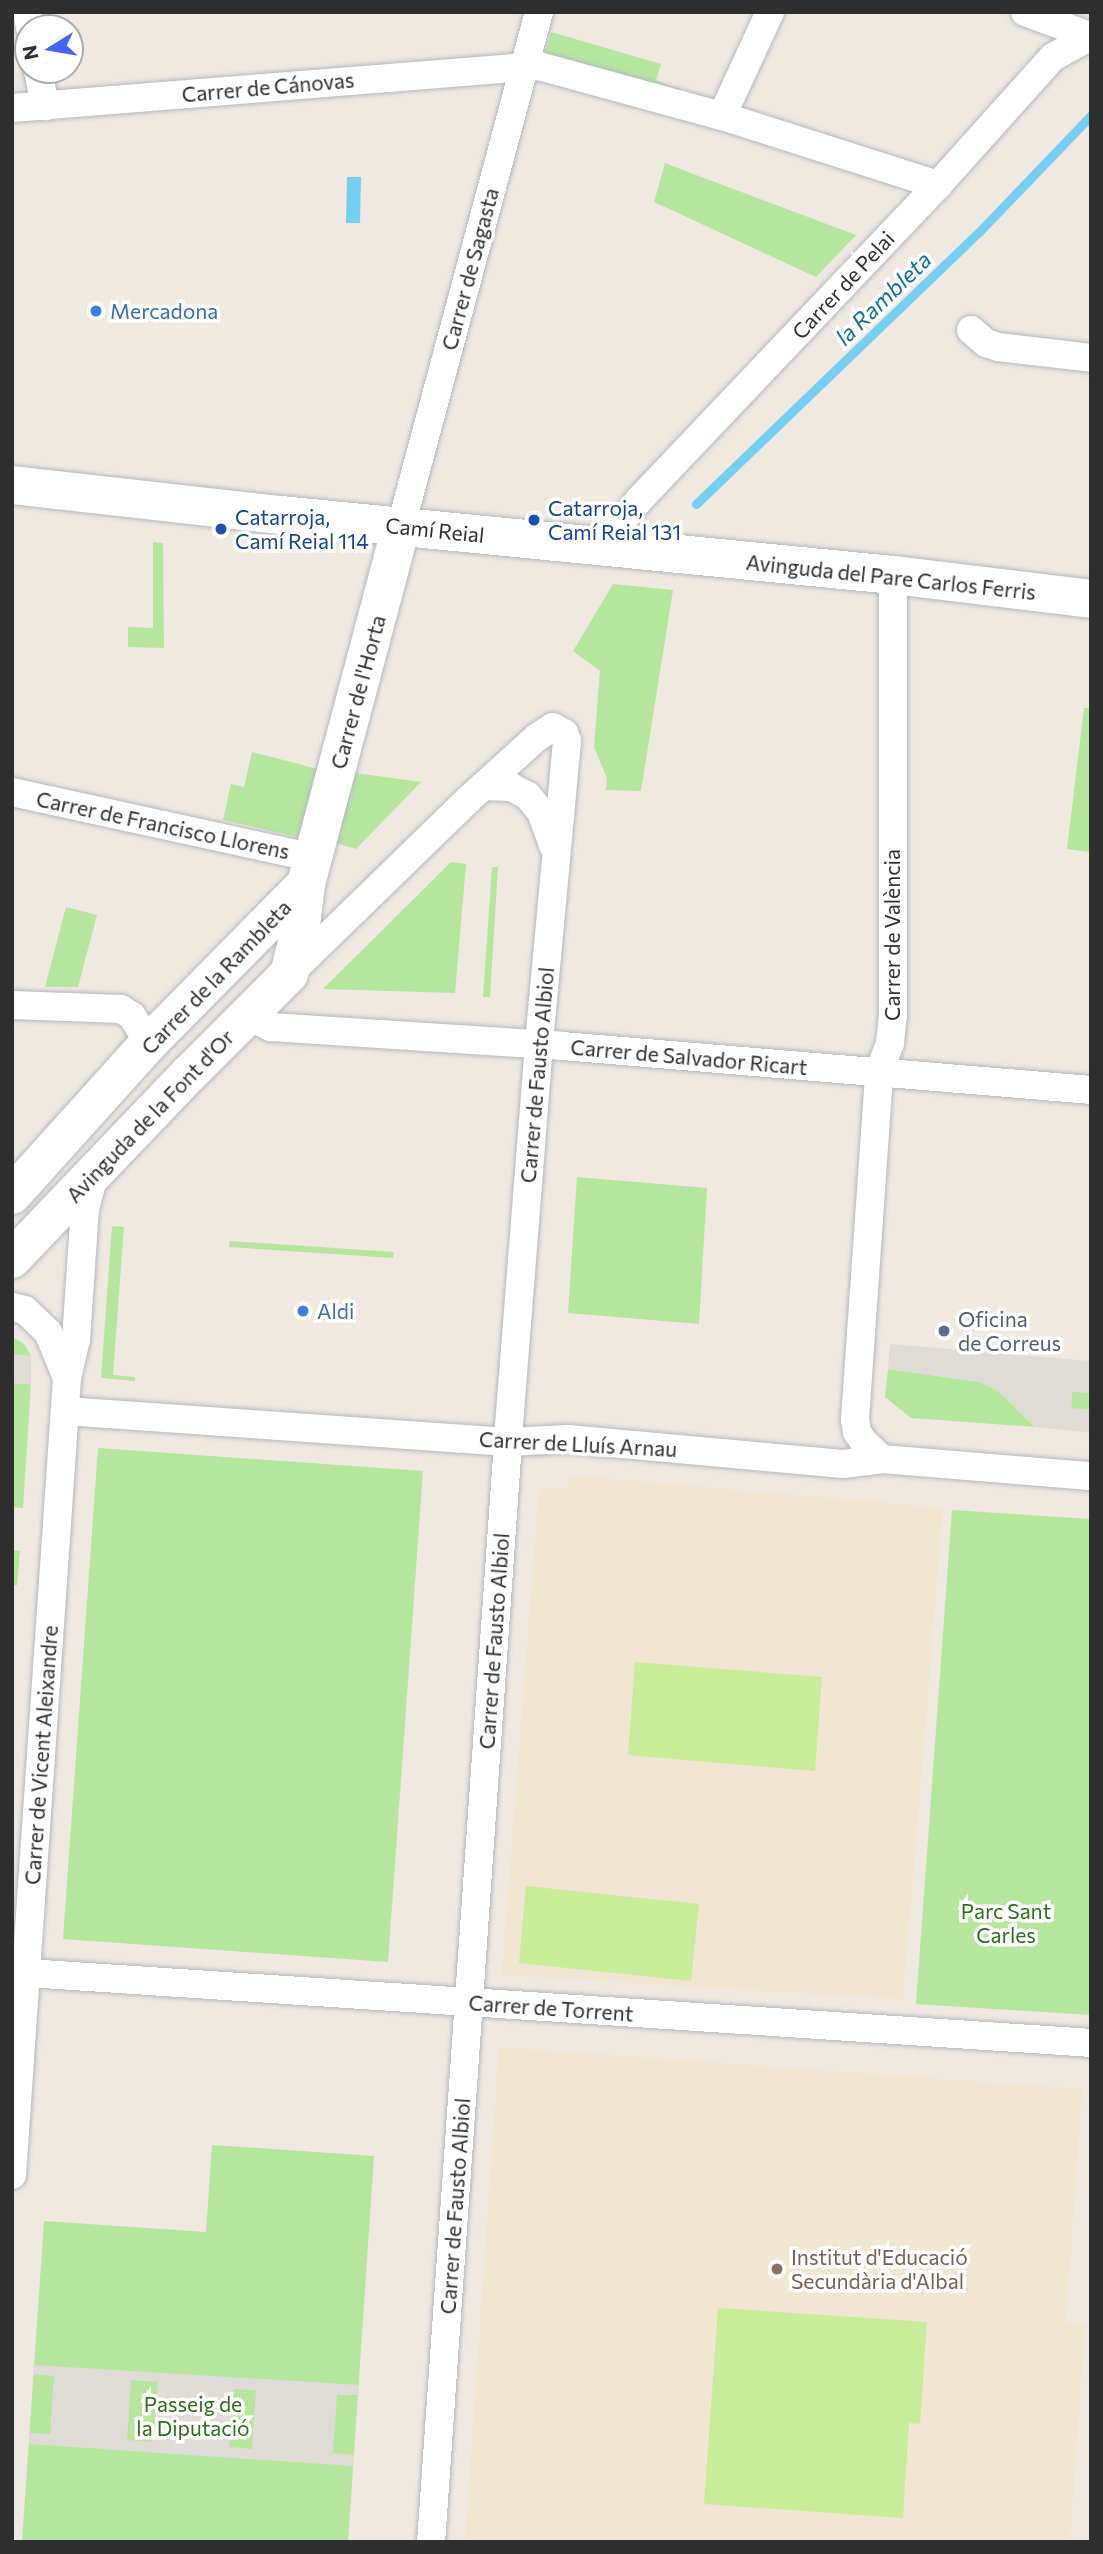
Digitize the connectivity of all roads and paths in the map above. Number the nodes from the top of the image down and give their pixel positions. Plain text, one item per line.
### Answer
1 (539, 12) edge
2 (769, 12) edge
3 (1025, 12) edge
4 (1091, 36) edge
5 (524, 65) junction
6 (41, 84) edge
7 (45, 106) junction
8 (12, 108) edge
9 (722, 116) junction
10 (938, 184) junction
11 (971, 330) dead end
12 (1091, 358) edge
13 (12, 485) edge
14 (401, 526) junction
15 (612, 548) junction
16 (691, 555) joint
17 (893, 575) junction
18 (1091, 599) edge
19 (567, 741) joint
20 (484, 786) junction
21 (12, 792) edge
22 (556, 855) junction
23 (310, 871) junction
24 (289, 974) junction
25 (12, 1004) edge
26 (247, 1015) junction
27 (149, 1043) junction
28 (539, 1044) junction
29 (879, 1072) junction
30 (189, 1074) junction
31 (1091, 1090) edge
32 (108, 1091) junction
33 (94, 1176) junction
34 (18, 1180) edge
35 (12, 1259) edge
36 (12, 1307) edge
37 (67, 1378) junction
38 (65, 1411) junction
39 (855, 1419) junction
40 (508, 1442) junction
41 (883, 1459) junction
42 (804, 1460) junction
43 (1091, 1476) edge
44 (19, 1973) edge
45 (469, 2002) junction
46 (1091, 2043) edge
47 (12, 2175) edge
48 (431, 2542) edge

1 - 5 street, Carrer de Sagasta
2 - 9 street
3 - 4 street
4 - 10 street, Carrer de Pelai
5 - 7 street, Carrer de Cánovas
5 - 9 street, Carrer de Cánovas
5 - 14 street, Carrer de Sagasta
6 - 7 street
7 - 8 street, Carrer de Cánovas
9 - 10 street, Carrer de Cánovas
10 - 15 street, Carrer de Pelai
11 - 12 street
13 - 14 street, Camí Reial
14 - 15 street, Camí Reial
14 - 23 street, Carrer de l'Horta
15 - 16 street, Camí Reial
16 - 17 street, Avinguda del Pare Carlos Ferris
17 - 18 street, Avinguda del Pare Carlos Ferris
17 - 29 street, Carrer de València
19 - 20 street, Avinguda de la Font d'Or
19 - 22 street, Carrer de Fausto Albiol
20 - 22 street
20 - 24 street, Avinguda de la Font d'Or
21 - 23 street, Carrer de Francisco Llorens
22 - 28 street, Carrer de Fausto Albiol
23 - 24 street
23 - 27 street, Carrer de la Rambleta
24 - 26 street, Avinguda de la Font d'Or
25 - 27 street
26 - 28 street, Carrer de Salvador Ricart
26 - 30 street, Avinguda de la Font d'Or
27 - 32 street, Carrer de la Rambleta
28 - 29 street, Carrer de Salvador Ricart
28 - 40 street, Carrer de Fausto Albiol
29 - 31 street, Carrer de Salvador Ricart
29 - 39 street, Carrer de València
30 - 32 street, Carrer de la Rambleta
30 - 33 street, Avinguda de la Font d'Or
32 - 34 street, Carrer de la Rambleta
33 - 35 street, Avinguda de la Font d'Or
33 - 37 street, Carrer de Vicent Aleixandre
36 - 37 street, Carrer de Vicent Aleixandre
37 - 38 street, Carrer de Vicent Aleixandre
38 - 40 street, Carrer de Lluís Arnau
38 - 44 street, Carrer de Vicent Aleixandre
39 - 41 street
39 - 42 street
40 - 42 street, Carrer de Lluís Arnau
40 - 45 street, Carrer de Fausto Albiol
41 - 42 street, Carrer de Lluís Arnau
41 - 43 street, Carrer de Lluís Arnau
44 - 45 street, Carrer de Torrent
44 - 47 street, Carrer de Vicent Aleixandre
45 - 46 street, Carrer de Torrent
45 - 48 street, Carrer de Fausto Albiol

